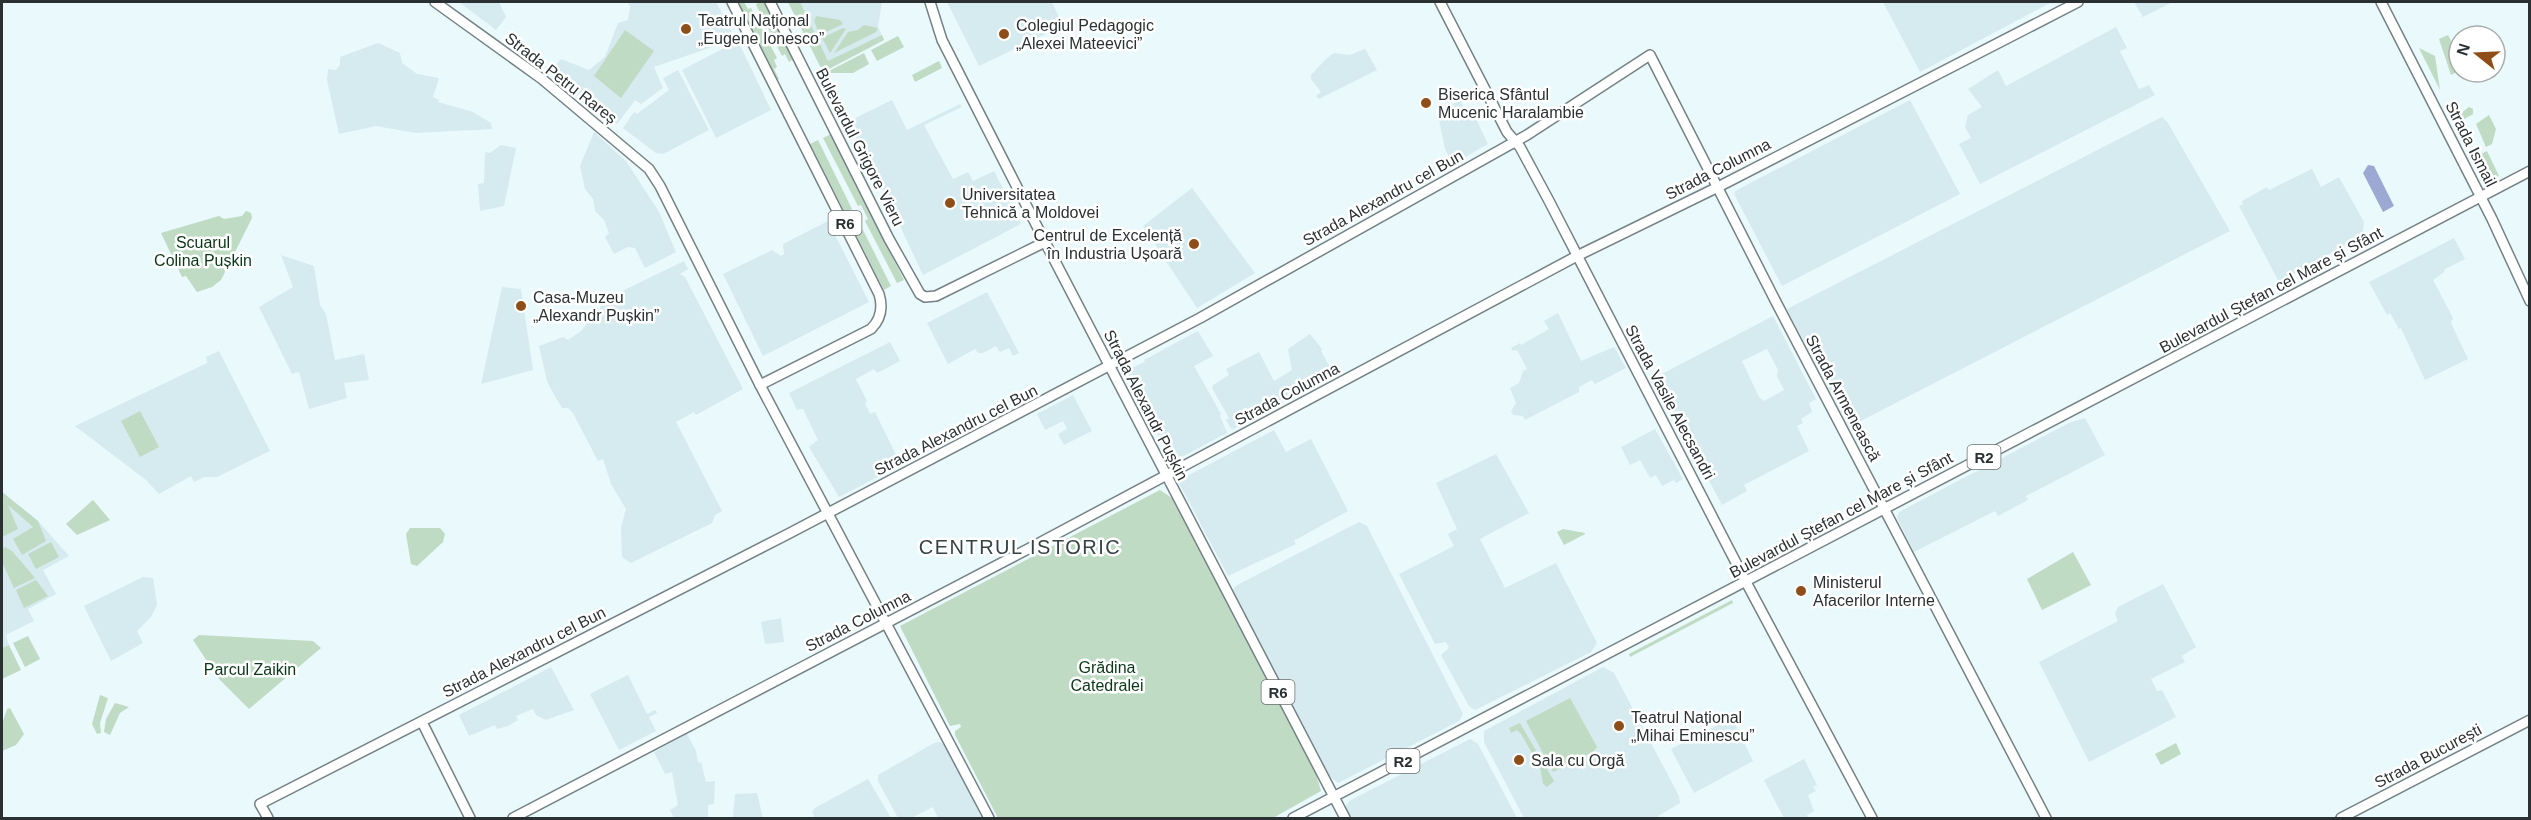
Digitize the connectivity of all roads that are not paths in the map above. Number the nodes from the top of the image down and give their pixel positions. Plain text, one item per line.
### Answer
1 (435, 2) edge
2 (732, 2) edge
3 (770, 2) edge
4 (930, 2) edge
5 (1440, 2) edge
6 (2078, 2) edge
7 (2381, 2) edge
8 (1650, 55) joint
9 (1515, 141) junction
10 (2529, 171) edge
11 (1718, 187) junction
12 (2481, 197) junction
13 (1045, 242) junction
14 (1577, 256) junction
15 (2529, 301) edge
16 (1109, 367) junction
17 (760, 385) junction
18 (1165, 476) junction
19 (1885, 509) junction
20 (829, 513) junction
21 (1746, 582) junction
22 (887, 623) junction
23 (2529, 720) edge
24 (422, 722) junction
25 (1334, 797) junction
26 (268, 819) edge
27 (470, 819) edge
28 (513, 819) edge
29 (989, 819) edge
30 (1293, 819) edge
31 (1345, 819) edge
32 (1872, 819) edge
33 (2046, 819) edge
34 (2341, 819) edge

1 - 17 main road, Strada Petru Rareș
2 - 17 main road, R6
3 - 13 main road, Bulevardul Grigore Vieru / R6
4 - 13 main road, Strada Alexandr Pușkin
5 - 9 main road, Strada Vasile Alecsandri
6 - 11 main road, Strada Columna
7 - 12 main road, Strada Ismail
8 - 9 main road, Strada Alexandru cel Bun
8 - 11 main road, Strada Armenească
9 - 14 main road, Strada Vasile Alecsandri
9 - 16 main road, Strada Alexandru cel Bun
10 - 12 main road, Bulevardul Ștefan cel Mare și Sfânt / R2
11 - 14 main road, Strada Columna
11 - 19 main road, Strada Armenească
12 - 15 main road, Strada Ismail
12 - 19 main road, Bulevardul Ștefan cel Mare și Sfânt / R2
13 - 16 main road, Strada Alexandr Pușkin / R6
14 - 18 main road, Strada Columna
14 - 21 main road, Strada Vasile Alecsandri
16 - 18 main road, Strada Alexandr Pușkin / R6
16 - 20 main road, Strada Alexandru cel Bun
17 - 20 main road, Strada Petru Rareș
18 - 22 main road, Strada Columna
18 - 25 main road, Strada Alexandr Pușkin / R6
19 - 21 main road, Bulevardul Ștefan cel Mare și Sfânt / R2
19 - 33 main road, Strada Armenească
20 - 22 main road, Strada Petru Rareș
20 - 24 main road, Strada Alexandru cel Bun
21 - 25 main road, Bulevardul Ștefan cel Mare și Sfânt / R2
21 - 32 main road, Strada Vasile Alecsandri
22 - 28 main road, Strada Columna
22 - 29 main road, Strada Petru Rareș
23 - 34 main road, Strada București
24 - 26 main road, Strada Alexandru cel Bun
24 - 27 main road
25 - 30 main road, Bulevardul Ștefan cel Mare și Sfânt
25 - 31 main road, Strada Alexandr Pușkin

